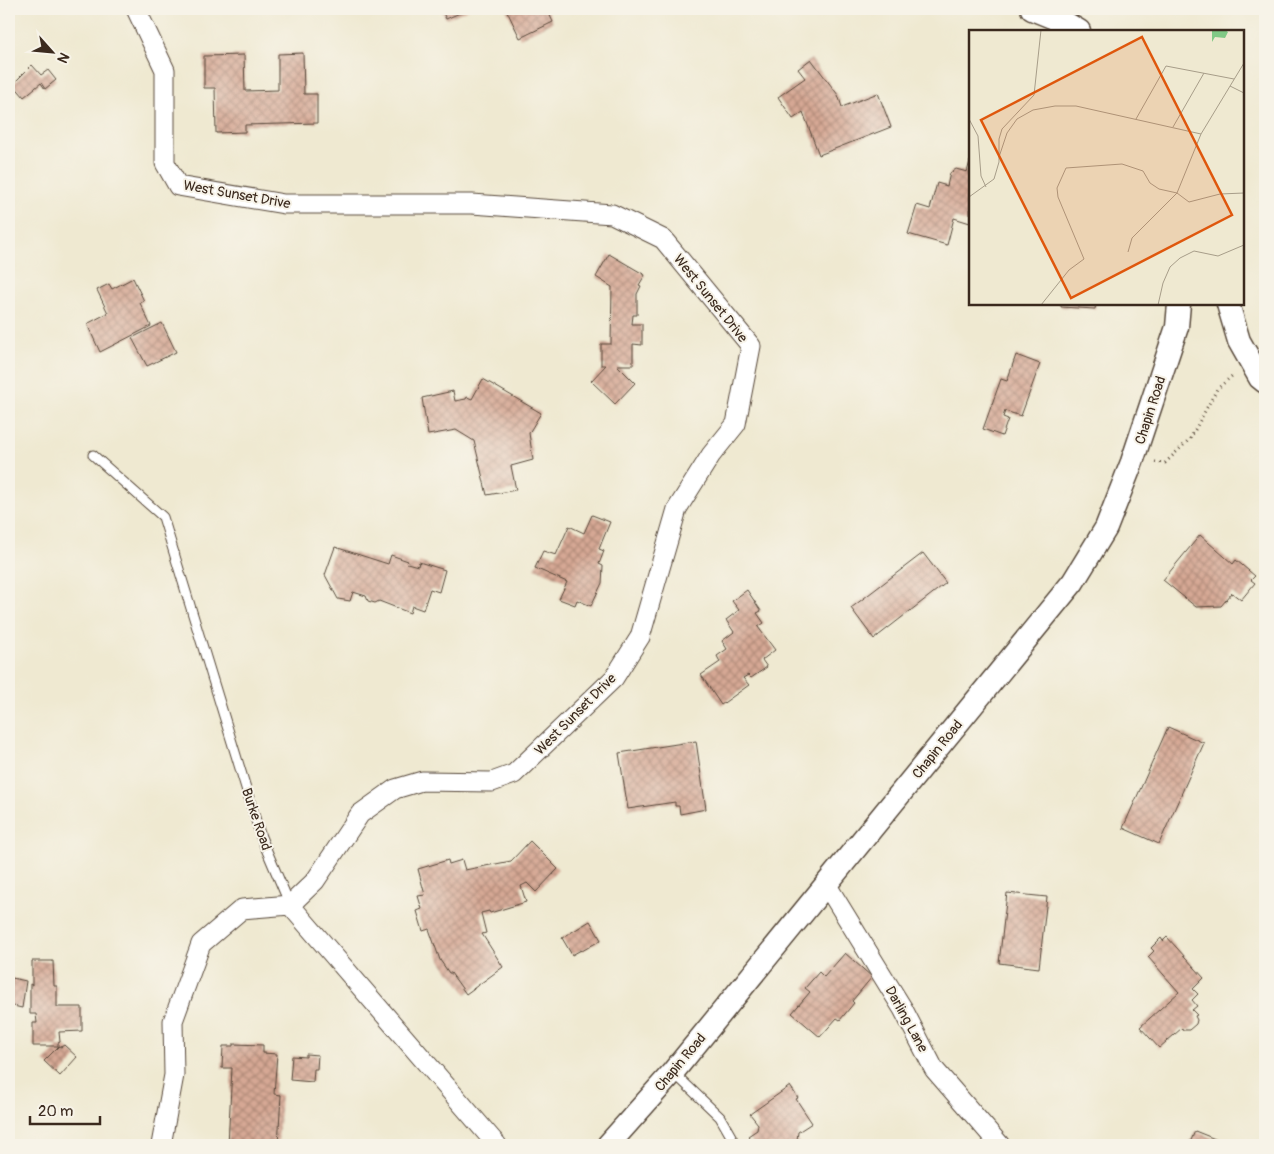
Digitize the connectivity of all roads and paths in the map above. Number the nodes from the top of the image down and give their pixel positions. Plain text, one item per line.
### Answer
1 (136, 9) edge
2 (1019, 9) edge
3 (1032, 9) edge
4 (1039, 30) edge
5 (1077, 30) edge
6 (1178, 305) edge
7 (1228, 305) edge
8 (1259, 374) edge
9 (93, 455) dead end
10 (1132, 462) junction
11 (826, 884) junction
12 (290, 905) junction
13 (673, 1072) junction
14 (161, 1145) edge
15 (497, 1145) edge
16 (608, 1145) edge
17 (736, 1145) edge
18 (1000, 1145) edge

1 - 12 street, West Sunset Drive
2 - 4 street
3 - 5 street
6 - 10 street, Chapin Road
7 - 8 street
8 - 10 path
9 - 12 lane, Burke Road
10 - 11 street, Chapin Road
11 - 13 street, Chapin Road
11 - 18 street, Darling Lane
12 - 14 street
12 - 15 street, Burke Road
13 - 16 street, Chapin Road
13 - 17 lane

